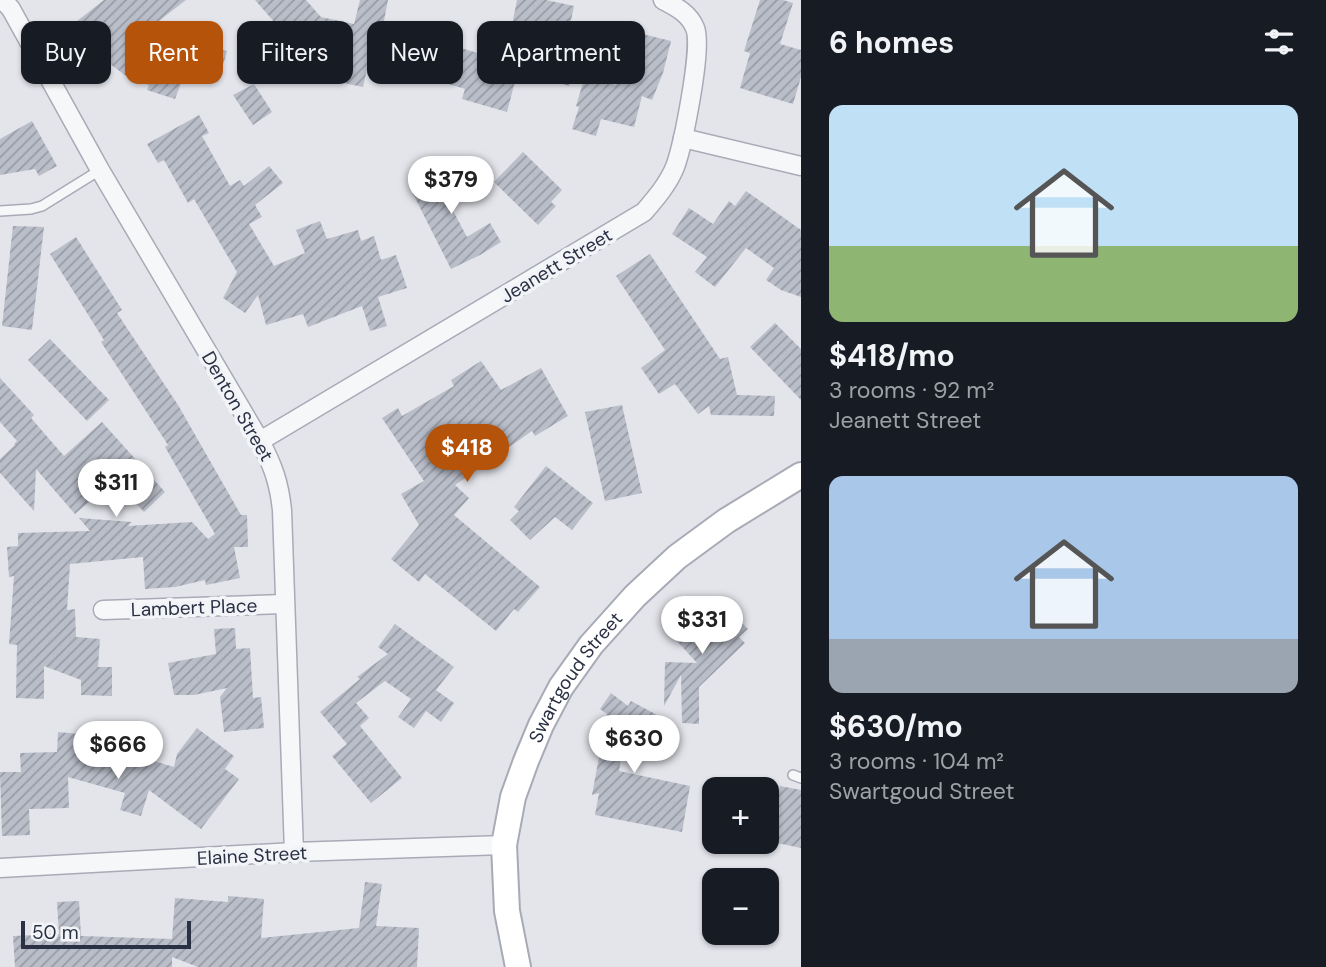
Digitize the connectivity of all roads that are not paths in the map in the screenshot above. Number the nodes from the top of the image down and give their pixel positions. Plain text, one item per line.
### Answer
1 (663, 0) edge
2 (12, 3) edge
3 (683, 138) junction
4 (801, 166) edge
5 (100, 170) junction
6 (0, 211) edge
7 (260, 440) junction
8 (801, 475) edge
9 (284, 604) junction
10 (103, 610) dead end
11 (504, 845) junction
12 (294, 852) junction
13 (0, 868) edge
14 (517, 967) edge

1 - 3 street, Jeanett Street
2 - 5 street, Denton Street
3 - 4 street
3 - 7 street, Jeanett Street
5 - 6 lane
5 - 7 street, Denton Street
7 - 9 street, Denton Street
8 - 11 street, Swartgoud Street
9 - 10 street, Lambert Place
9 - 12 street, Denton Street
11 - 12 street, Elaine Street
11 - 14 street, Swartgoud Street
12 - 13 street, Elaine Street

